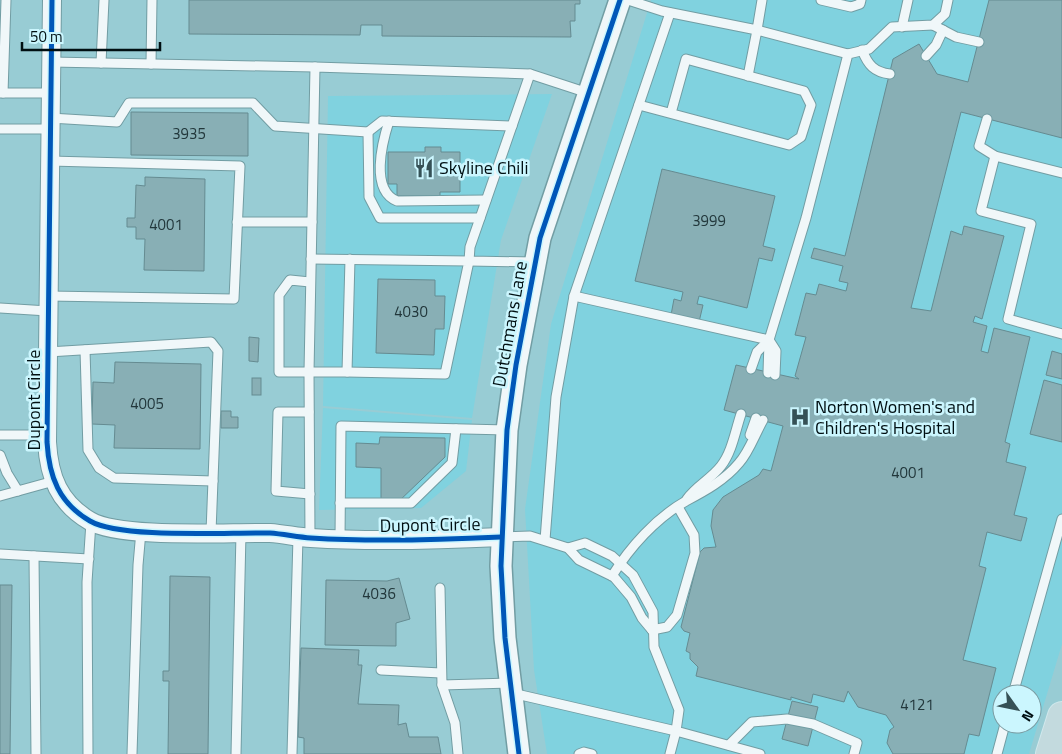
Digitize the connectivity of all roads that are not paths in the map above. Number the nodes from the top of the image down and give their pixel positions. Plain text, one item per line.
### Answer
1 (6, 0) edge
2 (52, 0) edge
3 (104, 0) edge
4 (152, 0) edge
5 (620, 0) edge
6 (628, 0) edge
7 (762, 0) edge
8 (821, 0) edge
9 (861, 0) edge
10 (908, 0) edge
11 (948, 0) edge
12 (670, 12) junction
13 (933, 25) junction
14 (902, 27) junction
15 (757, 30) junction
16 (943, 30) junction
17 (979, 42) dead end
18 (862, 50) junction
19 (848, 54) junction
20 (926, 56) dead end
21 (51, 62) junction
22 (101, 63) junction
23 (152, 64) junction
24 (315, 67) junction
25 (530, 74) junction
26 (890, 74) dead end
27 (748, 76) junction
28 (1, 92) edge
29 (51, 93) junction
30 (588, 94) junction
31 (639, 105) junction
32 (671, 113) junction
33 (987, 119) dead end
34 (389, 121) junction
35 (50, 123) junction
36 (512, 126) junction
37 (0, 129) edge
38 (314, 130) junction
39 (368, 132) junction
40 (995, 156) junction
41 (50, 160) junction
42 (1062, 174) edge
43 (486, 200) junction
44 (480, 218) junction
45 (237, 222) junction
46 (312, 222) junction
47 (311, 259) junction
48 (350, 259) junction
49 (469, 260) junction
50 (534, 262) junction
51 (310, 282) junction
52 (574, 296) junction
53 (48, 303) junction
54 (0, 308) edge
55 (1062, 334) edge
56 (769, 340) junction
57 (85, 350) junction
58 (48, 352) junction
59 (751, 369) dead end
60 (308, 372) junction
61 (347, 372) junction
62 (772, 374) dead end
63 (309, 412) junction
64 (741, 414) dead end
65 (759, 419) dead end
66 (456, 429) junction
67 (507, 430) junction
68 (47, 435) junction
69 (0, 436) edge
70 (0, 455) edge
71 (54, 481) junction
72 (213, 481) junction
73 (18, 491) junction
74 (310, 494) junction
75 (0, 496) edge
76 (340, 503) junction
77 (682, 505) junction
78 (1062, 519) edge
79 (91, 522) junction
80 (141, 531) junction
81 (211, 532) junction
82 (241, 533) junction
83 (304, 537) junction
84 (501, 537) junction
85 (340, 539) junction
86 (544, 540) junction
87 (568, 548) junction
88 (0, 554) edge
89 (34, 556) junction
90 (89, 560) junction
91 (620, 562) junction
92 (612, 576) junction
93 (440, 588) dead end
94 (652, 630) junction
95 (382, 670) dead end
96 (441, 673) junction
97 (1016, 684) edge
98 (442, 685) junction
99 (510, 688) junction
100 (1062, 716) edge
101 (676, 731) junction
102 (1002, 734) edge
103 (729, 746) junction
104 (36, 754) edge
105 (88, 754) edge
106 (132, 754) edge
107 (236, 754) edge
108 (292, 754) edge
109 (458, 754) edge
110 (519, 754) edge
111 (579, 754) edge
112 (592, 754) edge
113 (670, 754) edge
114 (760, 754) edge
115 (854, 754) edge
116 (997, 754) edge
117 (1050, 754) edge

1 - 28 lane
2 - 21 street, Dupont Circle
3 - 22 lane
4 - 23 lane
5 - 30 street, Dutchmans Lane
6 - 12 lane
7 - 15 lane
8 - 9 lane
10 - 14 lane
11 - 13 lane
12 - 15 lane
12 - 31 lane
13 - 14 lane
13 - 16 lane
14 - 18 lane
15 - 19 lane
15 - 27 lane
16 - 17 lane
16 - 20 lane
18 - 19 lane
18 - 26 lane
19 - 56 lane
21 - 22 lane
21 - 29 street, Dupont Circle
22 - 23 lane
23 - 24 lane
24 - 25 lane
24 - 38 lane
25 - 30 lane
25 - 36 lane
27 - 32 lane
27 - 32 lane
28 - 29 lane
29 - 35 street, Dupont Circle
30 - 50 street, Dutchmans Lane
31 - 32 lane
31 - 52 lane
33 - 40 lane
34 - 36 lane
34 - 39 lane
34 - 43 lane
35 - 37 lane
35 - 38 lane
35 - 41 street, Dupont Circle
36 - 43 lane
38 - 39 lane
38 - 46 lane
39 - 44 lane
40 - 42 lane
40 - 55 lane
41 - 45 lane
41 - 53 street, Dupont Circle
43 - 44 lane
44 - 49 lane
45 - 46 lane
45 - 53 lane
46 - 47 lane
47 - 48 lane
47 - 51 lane
48 - 49 lane
48 - 61 lane
49 - 50 lane
49 - 61 lane
50 - 67 street, Dutchmans Lane
51 - 60 lane
51 - 60 lane
52 - 56 lane
52 - 86 lane
53 - 54 lane
53 - 58 street, Dupont Circle
56 - 59 lane
56 - 62 lane
57 - 58 lane
57 - 72 lane
57 - 72 lane
58 - 68 street, Dupont Circle
60 - 61 lane
60 - 63 lane
63 - 74 lane
63 - 74 lane
64 - 77 lane
65 - 77 lane
66 - 67 lane
66 - 76 lane
66 - 76 lane
67 - 84 street, Dutchmans Lane
68 - 69 lane
68 - 71 street, Dupont Circle
70 - 73 lane
71 - 73 lane
71 - 79 street, Dupont Circle
72 - 81 lane
73 - 75 lane
74 - 83 lane
76 - 85 lane
77 - 91 lane
77 - 94 lane
78 - 97 lane
79 - 80 street, Dupont Circle
79 - 90 lane
80 - 81 street, Dupont Circle
80 - 106 lane
81 - 82 street, Dupont Circle
82 - 83 street, Dupont Circle
82 - 107 lane
83 - 85 street, Dupont Circle
83 - 108 lane
84 - 85 street, Dupont Circle
84 - 86 lane
84 - 99 street, Dutchmans Lane
86 - 87 lane
87 - 91 lane
87 - 92 lane
88 - 89 lane
89 - 90 lane
89 - 104 lane
90 - 105 lane
91 - 92 lane
91 - 94 lane
92 - 94 lane
93 - 96 lane
94 - 101 lane
95 - 96 lane
96 - 98 lane
98 - 99 lane
98 - 109 lane
99 - 101 lane
99 - 110 street, Dutchmans Lane
100 - 117 highway
101 - 103 lane
101 - 113 lane
102 - 116 lane
103 - 114 lane
103 - 115 lane
111 - 112 lane

